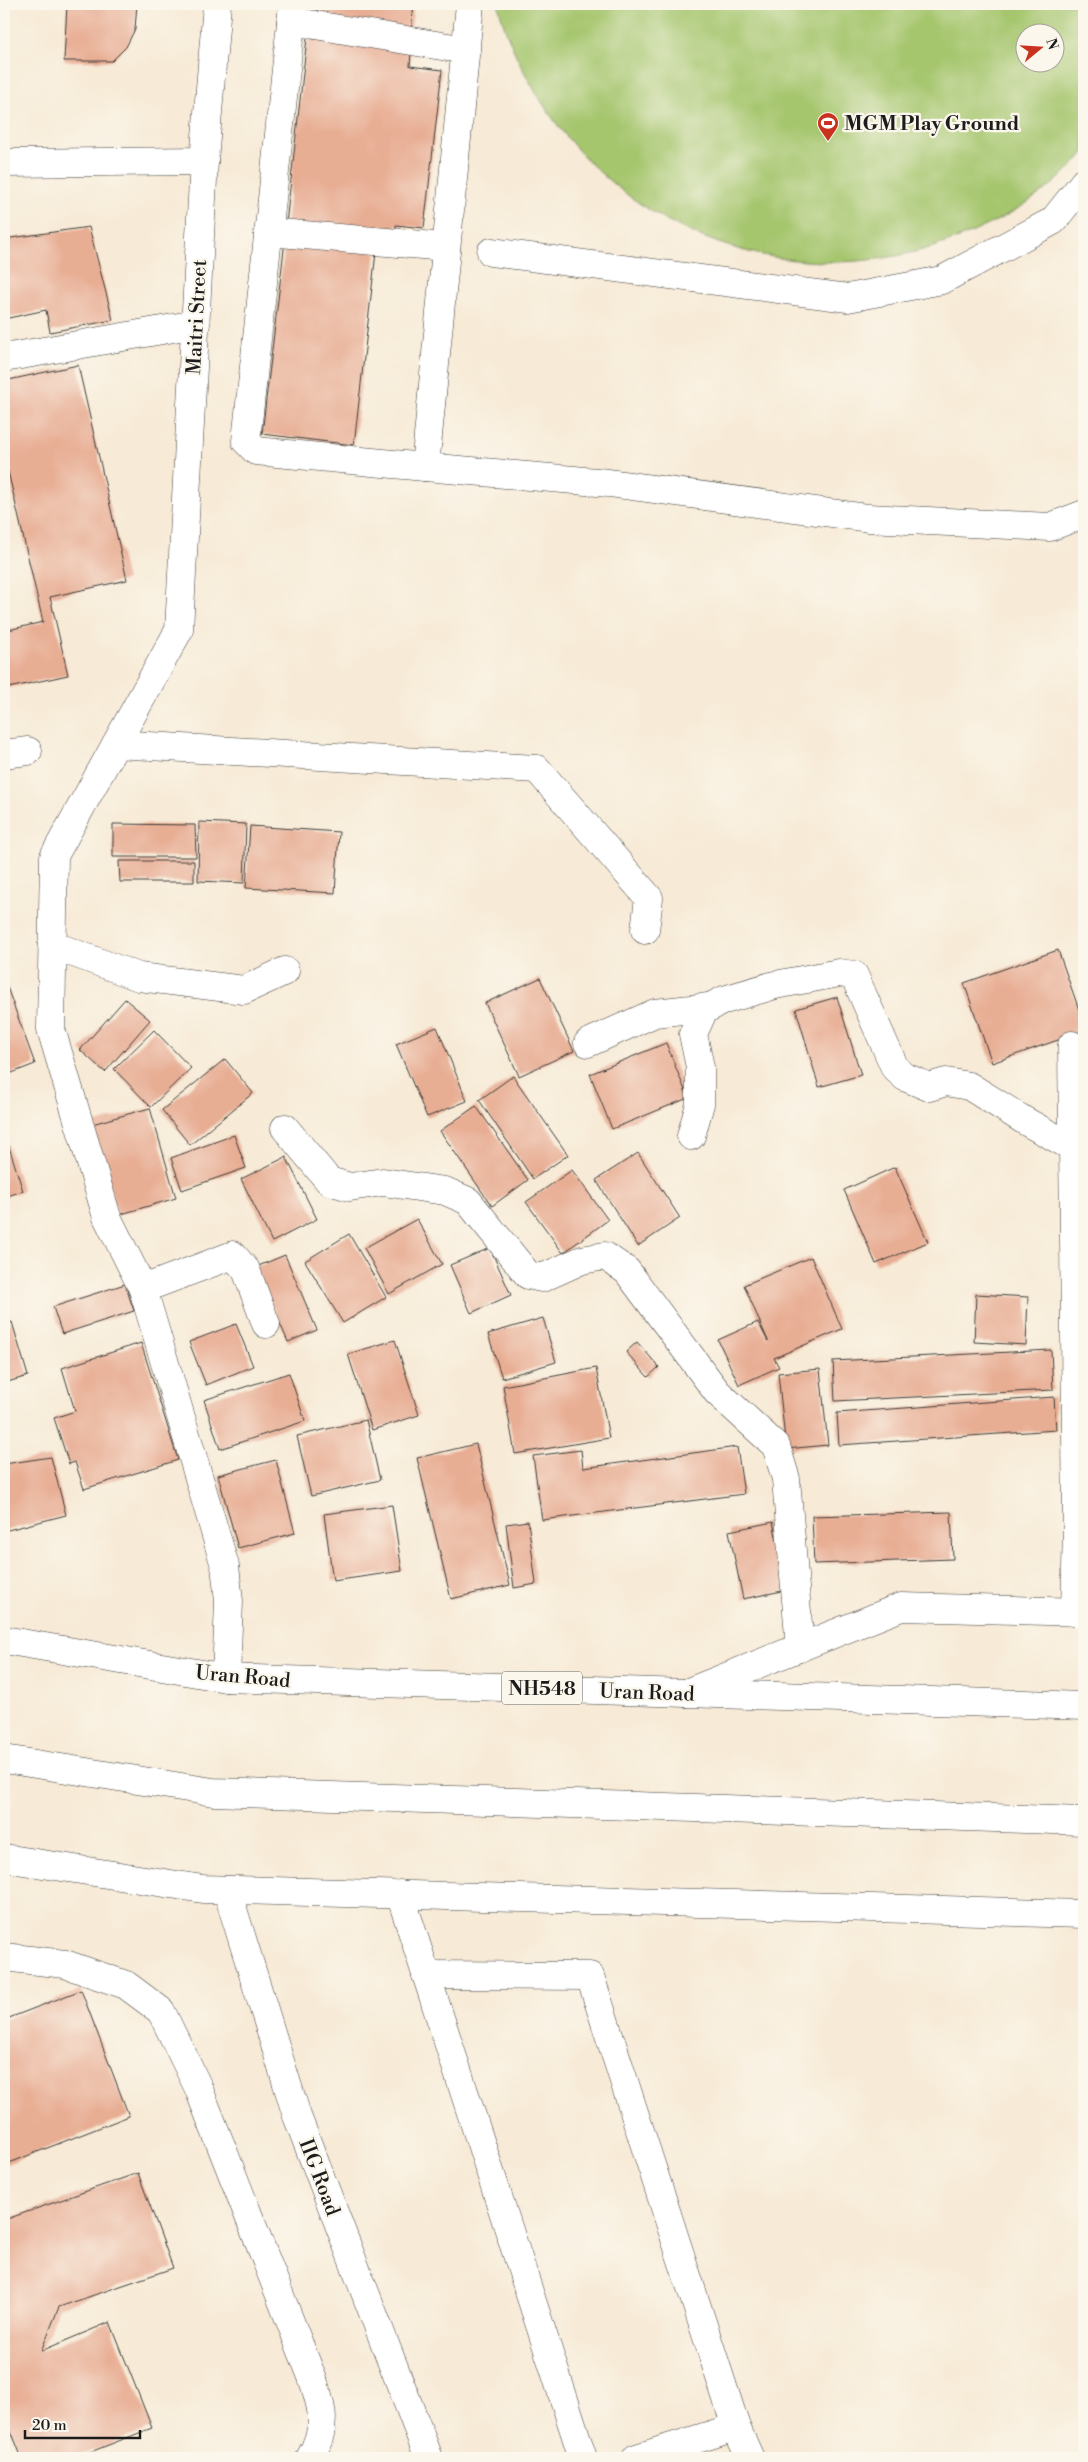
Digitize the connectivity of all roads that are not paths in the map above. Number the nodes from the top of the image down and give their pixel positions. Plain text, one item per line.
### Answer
1 (217, 4) edge
2 (470, 4) edge
3 (292, 13) edge
4 (466, 50) junction
5 (204, 161) junction
6 (4, 163) edge
7 (1084, 182) edge
8 (268, 232) junction
9 (446, 247) junction
10 (491, 252) dead end
11 (196, 324) junction
12 (4, 358) edge
13 (425, 467) junction
14 (1084, 514) edge
15 (116, 744) junction
16 (645, 930) dead end
17 (52, 946) junction
18 (285, 971) dead end
19 (709, 1007) junction
20 (588, 1043) dead end
21 (1072, 1045) dead end
22 (285, 1128) dead end
23 (691, 1136) dead end
24 (1074, 1148) junction
25 (142, 1289) junction
26 (266, 1324) dead end
27 (1080, 1612) edge
28 (4, 1640) edge
29 (800, 1648) junction
30 (226, 1678) junction
31 (686, 1693) junction
32 (1084, 1706) edge
33 (4, 1759) edge
34 (1084, 1821) edge
35 (4, 1858) edge
36 (227, 1890) junction
37 (400, 1894) junction
38 (1084, 1914) edge
39 (4, 1956) edge
40 (426, 1975) junction
41 (736, 2427) junction
42 (310, 2458) edge
43 (429, 2458) edge
44 (583, 2458) edge
45 (636, 2458) edge
46 (750, 2458) edge

1 - 5 main road, Maitri Street
2 - 4 main road
3 - 4 main road
3 - 8 main road
4 - 9 main road
5 - 6 main road
5 - 11 main road, Maitri Street
7 - 10 main road
8 - 9 main road
8 - 13 main road
9 - 13 main road
11 - 12 main road
11 - 15 main road, Maitri Street
13 - 14 main road
15 - 16 main road
15 - 17 main road
17 - 18 main road
17 - 25 main road
19 - 20 main road
19 - 23 main road
19 - 24 main road
21 - 24 main road
22 - 29 main road
24 - 27 main road
25 - 26 main road
25 - 30 main road
27 - 29 main road
28 - 30 main road, Uran Road / NH548
29 - 31 main road
30 - 31 main road, Uran Road / NH548
31 - 32 main road, Uran Road / NH548
33 - 34 main road
35 - 36 main road
36 - 37 main road
36 - 43 main road, IIG Road
37 - 38 main road
37 - 40 main road
39 - 42 main road
40 - 41 main road
40 - 44 main road
41 - 45 main road
41 - 46 main road

